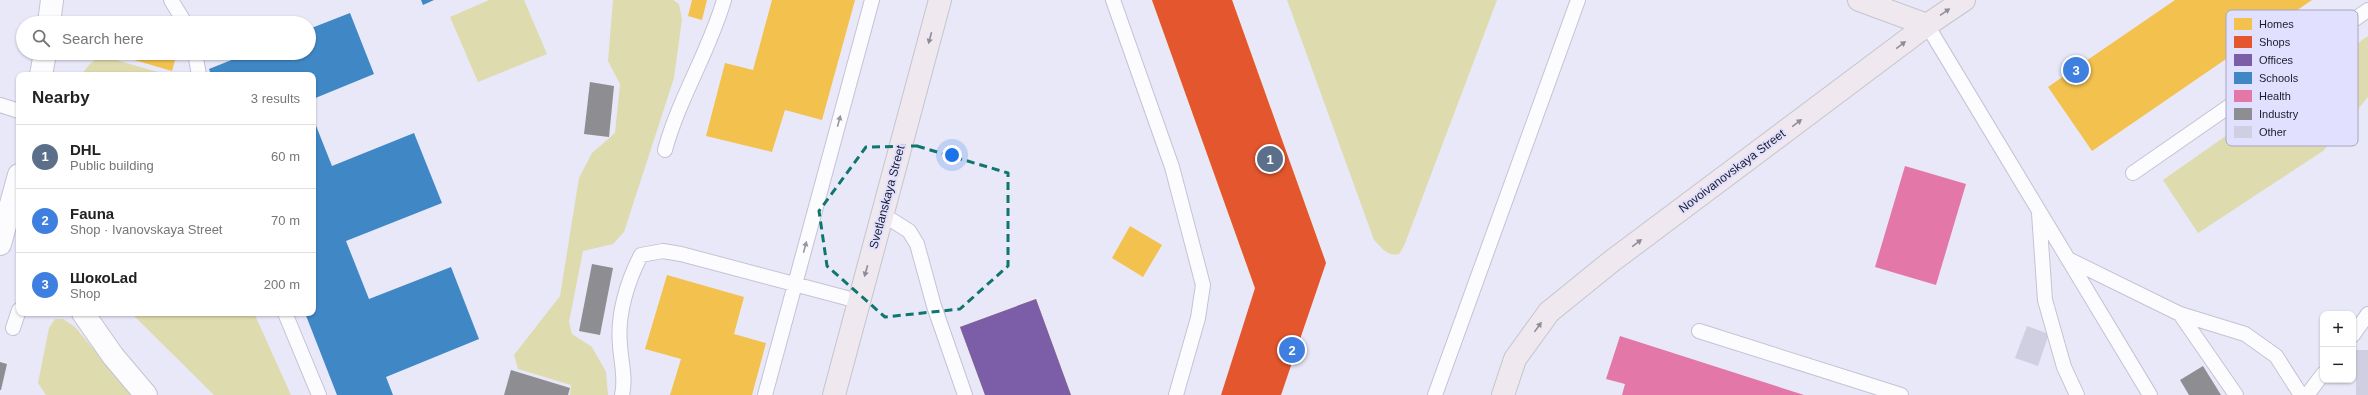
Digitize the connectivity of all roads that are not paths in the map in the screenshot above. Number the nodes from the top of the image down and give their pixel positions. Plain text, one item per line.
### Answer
1 (52, 0) edge
2 (171, 0) edge
3 (724, 0) edge
4 (872, 0) edge
5 (940, 0) edge
6 (1113, 0) edge
7 (1578, 0) edge
8 (1859, 0) edge
9 (1964, 0) edge
10 (2368, 10) edge
11 (50, 16) edge
12 (181, 16) edge
13 (2358, 17) edge
14 (1927, 25) junction
15 (43, 60) edge
16 (196, 60) edge
17 (41, 72) edge
18 (198, 72) edge
19 (0, 105) edge
20 (2226, 108) edge
21 (16, 110) edge
22 (665, 150) dead end
23 (2133, 173) dead end
24 (16, 186) edge
25 (2039, 210) junction
26 (882, 214) junction
27 (0, 244) edge
28 (2068, 259) junction
29 (795, 284) junction
30 (858, 301) junction
31 (2180, 314) junction
32 (2368, 314) edge
33 (17, 316) edge
34 (85, 316) edge
35 (286, 316) edge
36 (13, 328) dead end
37 (2356, 330) edge
38 (1699, 331) dead end
39 (2320, 378) edge
40 (146, 395) edge
41 (319, 395) edge
42 (622, 395) edge
43 (766, 395) edge
44 (834, 395) edge
45 (965, 395) edge
46 (1176, 395) edge
47 (1435, 395) edge
48 (1503, 395) edge
49 (1901, 395) edge
50 (2077, 395) edge
51 (2150, 395) edge
52 (2236, 395) edge
53 (2301, 395) edge
54 (2307, 395) edge

1 - 11 street
2 - 12 lane
3 - 22 lane
29 -> 4 lane
5 -> 26 main road, Svetlanskaya Street
6 - 46 lane
7 - 47 lane
8 - 14 main road
14 -> 9 main road, Novoivanovskaya Street
10 - 13 lane
14 - 25 lane
48 -> 14 main road, Novoivanovskaya Street
15 - 17 street
16 - 18 lane
19 - 21 lane
20 - 23 lane
24 - 27 street
25 - 28 lane
25 - 50 lane
26 -> 30 main road, Svetlanskaya Street
26 - 45 lane
28 - 31 lane
28 - 51 lane
29 - 30 lane
29 - 42 lane
29 - 43 lane
30 - 44 main road, Svetlanskaya Street
31 - 52 lane
31 - 53 lane
32 - 37 lane
33 - 36 lane
34 - 40 street
35 - 41 lane
38 - 49 lane
39 - 54 lane

